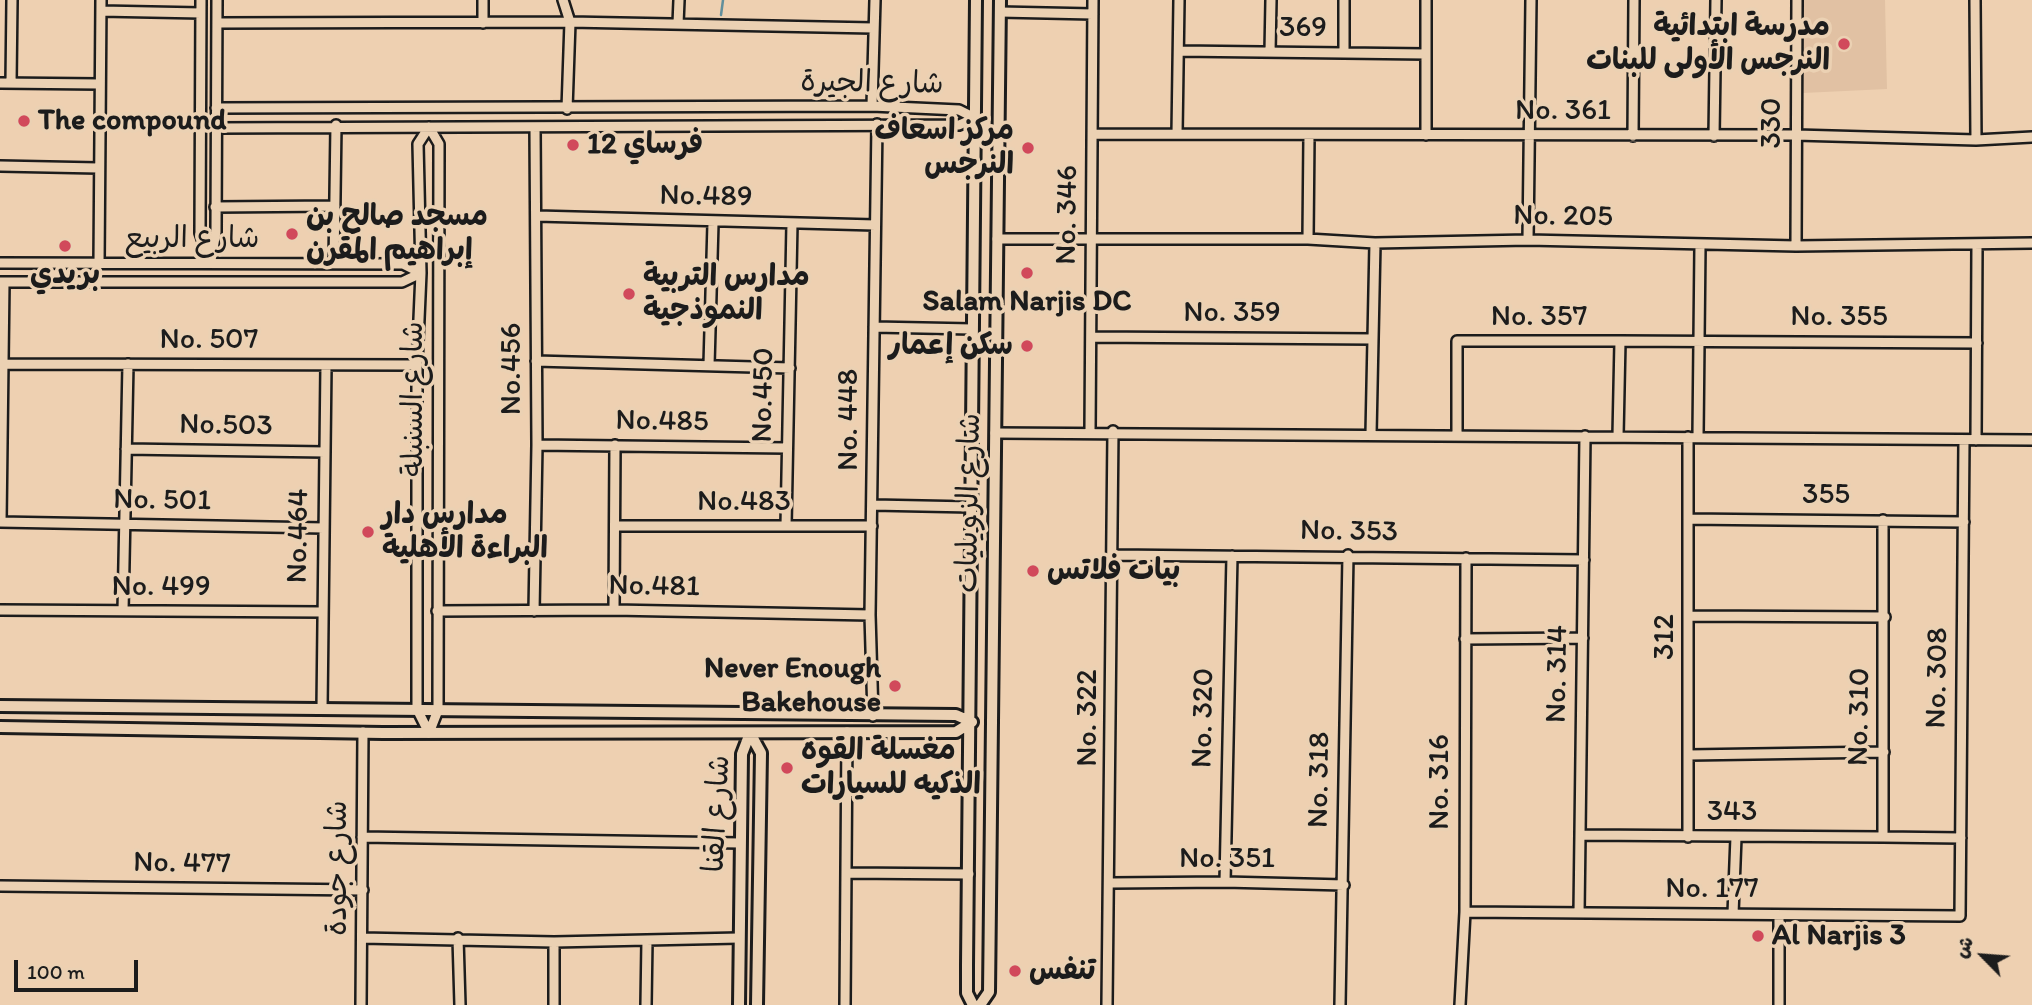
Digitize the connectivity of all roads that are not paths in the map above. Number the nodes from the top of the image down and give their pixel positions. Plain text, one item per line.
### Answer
1 (12, 0) edge
2 (101, 0) edge
3 (201, 0) edge
4 (218, 0) edge
5 (483, 0) edge
6 (563, 0) edge
7 (679, 0) edge
8 (874, 0) edge
9 (976, 0) edge
10 (1093, 0) edge
11 (1179, 0) edge
12 (1271, 0) edge
13 (1344, 0) edge
14 (1426, 0) edge
15 (1531, 0) edge
16 (1634, 0) edge
17 (1716, 0) edge
18 (1797, 0) edge
19 (1975, 0) edge
20 (1000, 6) edge
21 (101, 11) junction
22 (201, 13) junction
23 (1093, 14) junction
24 (569, 22) junction
25 (217, 23) junction
26 (483, 23) junction
27 (678, 24) junction
28 (873, 28) junction
29 (1179, 51) junction
30 (1270, 52) junction
31 (1344, 52) junction
32 (1426, 54) junction
33 (0, 83) edge
34 (11, 83) junction
35 (99, 84) junction
36 (872, 106) junction
37 (216, 108) junction
38 (567, 109) junction
39 (975, 118) junction
40 (877, 124) junction
41 (336, 125) junction
42 (429, 127) junction
43 (535, 127) junction
44 (216, 128) junction
45 (1094, 134) junction
46 (1177, 134) junction
47 (1309, 135) junction
48 (1426, 135) junction
49 (1796, 135) junction
50 (1530, 136) junction
51 (1633, 136) junction
52 (1714, 136) junction
53 (2032, 137) edge
54 (1976, 140) junction
55 (0, 166) edge
56 (98, 169) junction
57 (335, 206) junction
58 (215, 207) junction
59 (537, 216) junction
60 (713, 223) junction
61 (792, 223) junction
62 (875, 225) junction
63 (997, 239) junction
64 (1092, 239) junction
65 (1308, 239) junction
66 (1528, 240) junction
67 (1375, 243) junction
68 (2032, 243) edge
69 (1977, 244) junction
70 (1700, 245) junction
71 (1796, 246) junction
72 (0, 262) edge
73 (210, 262) junction
74 (99, 264) junction
75 (334, 264) junction
76 (421, 273) junction
77 (2, 282) edge
78 (874, 327) junction
79 (972, 329) junction
80 (1091, 337) junction
81 (1373, 339) junction
82 (1620, 341) junction
83 (1700, 341) junction
84 (1977, 343) junction
85 (536, 361) junction
86 (1, 364) edge
87 (128, 364) junction
88 (326, 365) junction
89 (417, 365) junction
90 (709, 365) junction
91 (790, 368) junction
92 (1090, 431) junction
93 (1113, 431) junction
94 (995, 433) junction
95 (1371, 434) junction
96 (1457, 434) junction
97 (1585, 436) junction
98 (1618, 436) junction
99 (1698, 436) junction
100 (1688, 437) junction
101 (1964, 440) junction
102 (1976, 440) junction
103 (2032, 440) edge
104 (537, 445) junction
105 (615, 445) junction
106 (788, 448) junction
107 (126, 449) junction
108 (325, 452) junction
109 (873, 505) junction
110 (971, 507) junction
111 (1688, 519) junction
112 (1883, 520) junction
113 (0, 522) edge
114 (1964, 523) junction
115 (124, 525) junction
116 (616, 526) junction
117 (786, 526) junction
118 (872, 526) junction
119 (324, 528) junction
120 (1114, 555) junction
121 (1348, 555) junction
122 (1231, 556) junction
123 (1466, 558) junction
124 (1584, 559) junction
125 (0, 610) edge
126 (614, 610) junction
127 (123, 611) junction
128 (437, 611) junction
129 (534, 611) junction
130 (322, 612) junction
131 (870, 615) junction
132 (1690, 616) junction
133 (1885, 617) junction
134 (1583, 638) junction
135 (1465, 639) junction
136 (0, 706) edge
137 (321, 709) junction
138 (417, 709) junction
139 (438, 709) junction
140 (873, 716) junction
141 (972, 722) junction
142 (0, 727) edge
143 (363, 732) junction
144 (846, 732) junction
145 (429, 733) junction
146 (750, 733) junction
147 (1884, 752) junction
148 (1689, 755) junction
149 (1581, 835) junction
150 (362, 837) junction
151 (1688, 837) junction
152 (1736, 837) junction
153 (1883, 837) junction
154 (1961, 838) junction
155 (740, 843) junction
156 (846, 873) junction
157 (969, 874) junction
158 (1225, 882) junction
159 (1111, 883) junction
160 (1344, 885) junction
161 (0, 886) edge
162 (363, 890) junction
163 (1465, 912) junction
164 (1579, 913) junction
165 (1734, 914) junction
166 (1779, 915) junction
167 (1960, 916) joint
168 (362, 938) junction
169 (458, 938) junction
170 (739, 938) junction
171 (647, 940) junction
172 (554, 942) junction
173 (361, 1005) edge
174 (460, 1005) edge
175 (554, 1005) edge
176 (646, 1005) edge
177 (739, 1005) edge
178 (757, 1005) edge
179 (845, 1005) edge
180 (973, 1005) edge
181 (980, 1005) edge
182 (1107, 1005) edge
183 (1340, 1005) edge
184 (1460, 1005) edge
185 (1779, 1005) edge

1 - 34 street
2 - 21 street
3 - 22 street
4 - 25 street
5 - 26 street
6 - 24 street
7 - 27 street
8 - 28 street
9 - 39 street, شارع الزويليات
10 - 23 street, No. 346
11 - 29 street
12 - 30 street
13 - 31 street
14 - 32 street
15 - 50 street
16 - 51 street
17 - 52 street
18 - 49 street, 330
19 - 54 street
20 - 23 street
20 - 63 street, شارع الزويليات
21 - 22 street
21 - 35 street
22 - 73 street
23 - 45 street, No. 346
24 - 26 street
24 - 27 street
24 - 38 street
25 - 26 street
25 - 37 street
27 - 28 street
28 - 36 street
29 - 30 street, 369
29 - 46 street
30 - 31 street, 369
31 - 32 street, 369
32 - 48 street
33 - 34 street
34 - 35 street
35 - 56 street
36 - 38 street, شارع الجيرة
36 - 39 street, شارع الجيرة
37 - 38 street, شارع الجيرة
37 - 44 street
39 - 40 street, شارع الجيرة
39 - 79 street, شارع الزويليات
40 - 43 street, شارع الجيرة
40 - 62 street, No. 448
41 - 42 street, شارع الجيرة
41 - 44 street, شارع الجيرة
41 - 57 street
42 - 43 street, شارع الجيرة
42 - 76 street, شارع السنبلة
42 - 128 street, شارع السنبلة
43 - 59 street, No.456
44 - 58 street
45 - 46 street, No. 361
45 - 64 street, No. 346
46 - 47 street, No. 361
47 - 48 street, No. 361
47 - 65 street
48 - 50 street, No. 361
49 - 52 street, No. 361
49 - 54 street, No. 361
49 - 71 street, 330
50 - 51 street, No. 361
50 - 66 street
51 - 52 street, No. 361
53 - 54 street, No. 361
55 - 56 street
56 - 74 street
57 - 58 street
57 - 75 street
58 - 73 street
59 - 60 street, No.489
59 - 85 street, No.456
60 - 61 street, No.489
60 - 90 street
61 - 62 street, No.489
61 - 91 street, No.450
62 - 78 street, No. 448
63 - 64 street, No. 205
63 - 94 street, شارع الزويليات
64 - 65 street, No. 205
64 - 80 street, No. 346
65 - 67 street, No. 205
66 - 67 street, No. 205
66 - 70 street, No. 205
67 - 81 street
68 - 69 street, No. 205
69 - 71 street, No. 205
69 - 84 street
70 - 71 street, No. 205
70 - 83 street
72 - 74 street, شارع الربيع
73 - 74 street, شارع الربيع
73 - 75 street, شارع الربيع
75 - 76 street, شارع الربيع
76 - 77 street, شارع الربيع
76 - 89 street, شارع السنبلة
77 - 86 street
78 - 79 street
78 - 109 street, No. 448
79 - 110 street, شارع الزويليات
80 - 81 street, No. 359
80 - 92 street, No. 346
81 - 95 street
82 - 83 street, No. 355
82 - 96 street, No. 357
82 - 98 street, No. 357
83 - 84 street, No. 355
83 - 99 street
84 - 102 street
85 - 90 street
85 - 104 street, No.456
86 - 87 street, No. 507
86 - 113 street
87 - 88 street, No. 507
87 - 107 street
88 - 89 street, No. 507
88 - 108 street, No.464
89 - 138 street, شارع السنبلة
90 - 91 street
91 - 106 street, No.450
92 - 93 street
92 - 94 street
93 - 95 street
93 - 120 street, No. 322
94 - 181 street, شارع الزويليات
95 - 96 street
96 - 97 street
97 - 98 street
97 - 124 street, No. 314
98 - 100 street
99 - 100 street
99 - 101 street
100 - 111 street, 312
101 - 102 street
101 - 114 street, No. 308
102 - 103 street
104 - 105 street, No.485
104 - 129 street, No.456
105 - 106 street, No.485
105 - 116 street
106 - 117 street, No.450
107 - 108 street, No.503
107 - 115 street
108 - 119 street, No.464
109 - 110 street
109 - 118 street, No. 448
110 - 141 street, شارع الزويليات
111 - 112 street, 355
111 - 132 street, 312
112 - 114 street, 355
112 - 133 street, No. 310
113 - 115 street, No. 501
114 - 154 street, No. 308
115 - 119 street, No. 501
115 - 127 street
116 - 117 street, No.483
116 - 126 street
117 - 118 street, No.483
118 - 131 street, No. 448
119 - 130 street, No.464
120 - 122 street, No. 353
120 - 159 street, No. 322
121 - 122 street, No. 353
121 - 123 street, No. 353
121 - 160 street, No. 318
122 - 158 street, No. 320
123 - 124 street, No. 353
123 - 135 street, No. 316
124 - 134 street, No. 314
125 - 127 street, No. 499
126 - 129 street, No.481
126 - 131 street, No.481
127 - 130 street, No. 499
128 - 129 street, No.481
128 - 139 street, شارع السنبلة
130 - 137 street, No.464
131 - 140 street, No. 448
132 - 133 street
132 - 148 street, 312
133 - 147 street, No. 310
134 - 135 street
134 - 149 street, No. 314
135 - 163 street, No. 316
136 - 137 street
137 - 138 street
138 - 139 street
138 - 145 street, شارع السنبلة
139 - 140 street
139 - 145 street, شارع السنبلة
140 - 141 street
141 - 144 street
141 - 157 street, شارع الزويليات
142 - 143 street
143 - 145 street
143 - 150 street, شارع جودة
144 - 146 street
144 - 156 street
145 - 146 street
146 - 155 street, شارع القنا
146 - 178 street, شارع القنا
147 - 148 street
147 - 153 street, No. 310
148 - 151 street, 312
149 - 151 street, 343
149 - 164 street, No. 314
150 - 155 street
150 - 162 street, شارع جودة
151 - 152 street, 343
152 - 153 street, 343
152 - 165 street
153 - 154 street
154 - 167 street, No. 308
155 - 170 street, شارع القنا
156 - 157 street
156 - 179 street
157 - 180 street, شارع الزويليات
158 - 159 street, No. 351
158 - 160 street, No. 351
159 - 182 street, No. 322
160 - 183 street, No. 318
161 - 162 street, No. 477
162 - 168 street, شارع جودة
163 - 164 street, No. 177
163 - 184 street, No. 316
164 - 165 street, No. 177
165 - 166 street, No. 177
166 - 167 street, No. 177
166 - 185 street
168 - 169 street
168 - 173 street, شارع جودة
169 - 172 street
169 - 174 street
170 - 171 street
170 - 177 street, شارع القنا
171 - 172 street
171 - 176 street
172 - 175 street

